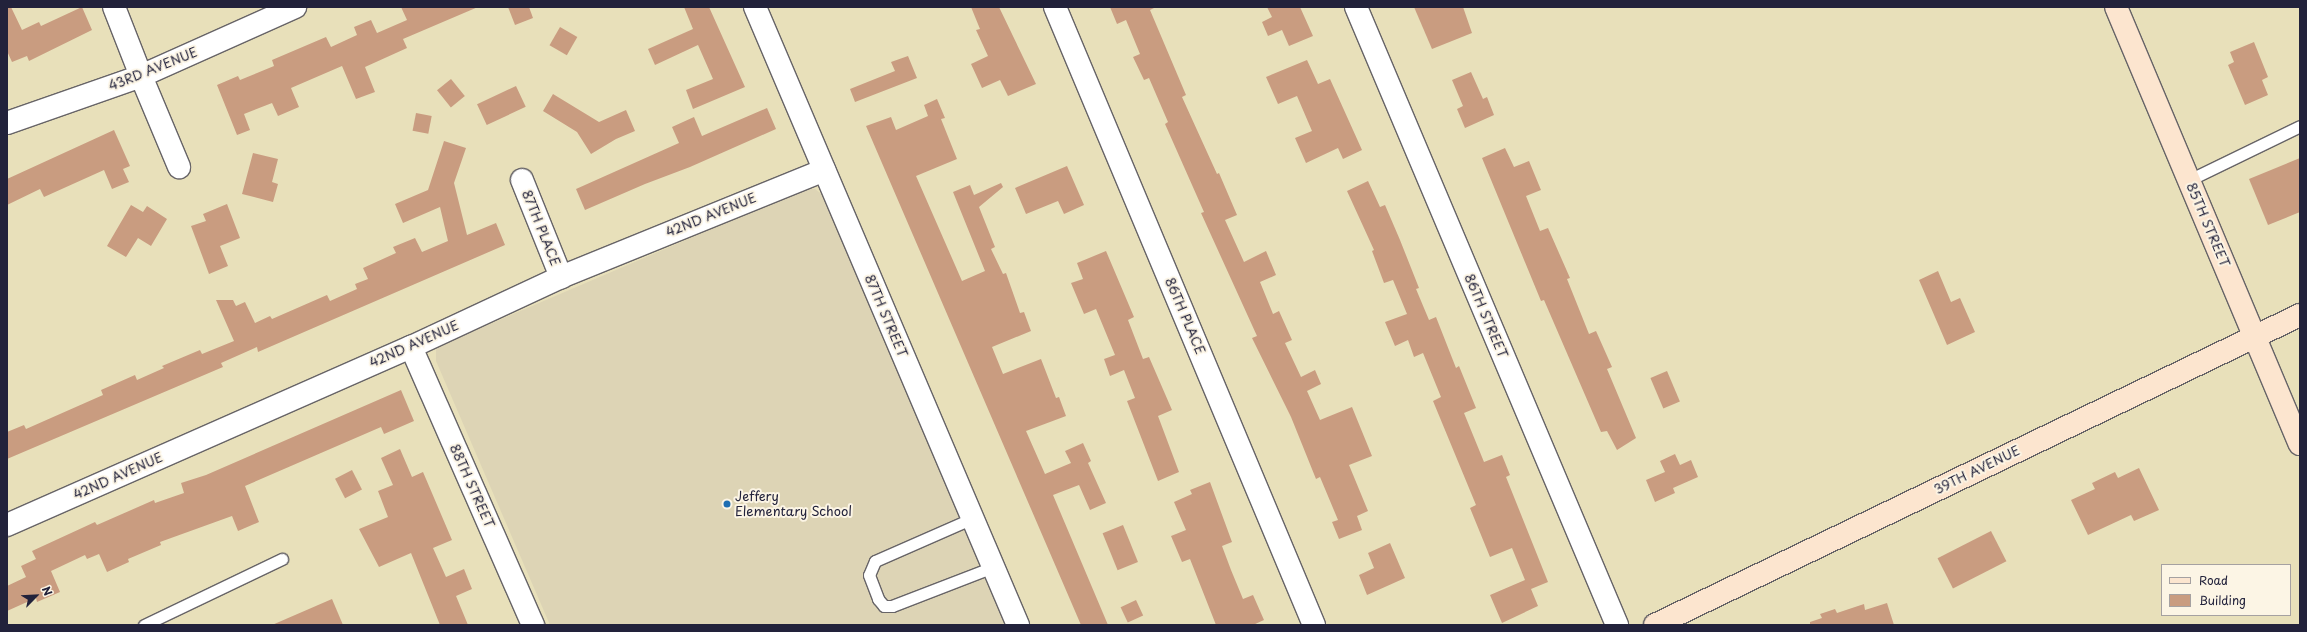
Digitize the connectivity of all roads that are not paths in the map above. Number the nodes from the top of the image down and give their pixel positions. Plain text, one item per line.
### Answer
1 (114, 7) edge
2 (295, 7) edge
3 (755, 7) edge
4 (1055, 7) edge
5 (1356, 7) edge
6 (2116, 7) edge
7 (141, 76) junction
8 (7, 123) edge
9 (2300, 126) edge
10 (179, 167) dead end
11 (824, 170) junction
12 (522, 180) dead end
13 (2189, 180) junction
14 (561, 277) junction
15 (2300, 315) edge
16 (2255, 336) junction
17 (411, 347) junction
18 (2300, 444) edge
19 (973, 518) junction
20 (7, 525) edge
21 (282, 559) dead end
22 (993, 567) junction
23 (144, 625) edge
24 (533, 625) edge
25 (1018, 625) edge
26 (1314, 625) edge
27 (1617, 625) edge
28 (1655, 625) edge

1 - 7 street
2 - 7 street, 43RD AVENUE
3 - 11 street, 87TH STREET
4 - 26 street, 86TH PLACE
5 - 27 street, 86TH STREET
6 - 13 main road, 85TH STREET
7 - 8 street, 43RD AVENUE
7 - 10 street
9 - 13 lane
11 - 14 street, 42ND AVENUE
11 - 19 street, 87TH STREET
12 - 14 street, 87TH PLACE
13 - 16 main road, 85TH STREET
14 - 17 street, 42ND AVENUE
15 - 16 main road, 39TH AVENUE
16 - 18 main road, 85TH STREET
16 - 28 main road, 39TH AVENUE
17 - 20 street, 42ND AVENUE
17 - 24 street, 88TH STREET
19 - 22 street, 87TH STREET
19 - 22 lane
21 - 23 lane
22 - 25 street, 87TH STREET

